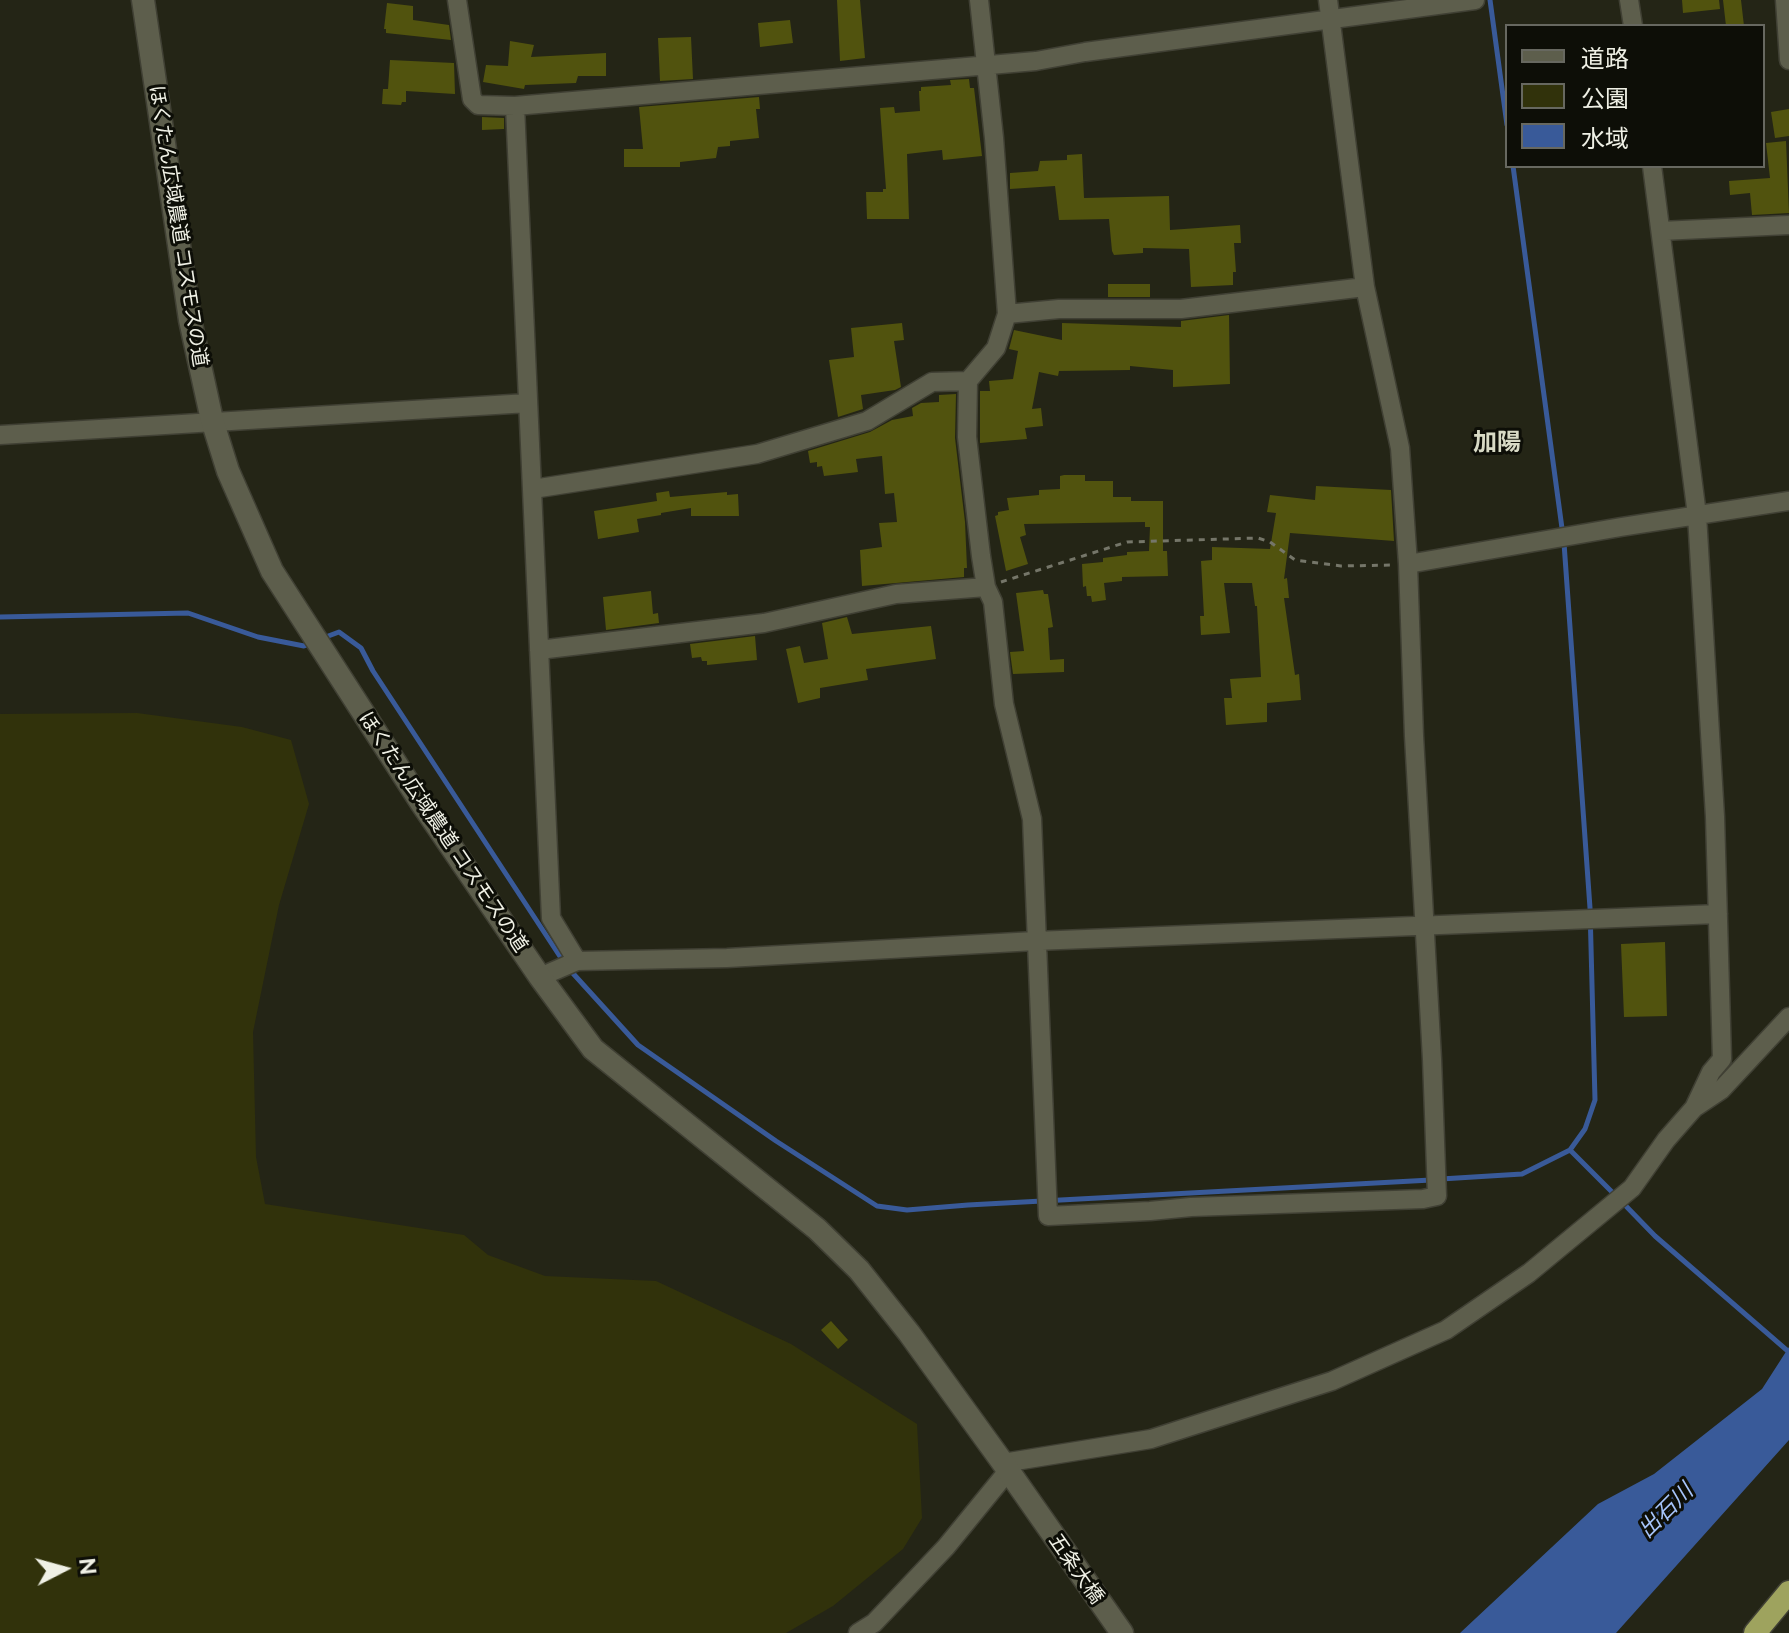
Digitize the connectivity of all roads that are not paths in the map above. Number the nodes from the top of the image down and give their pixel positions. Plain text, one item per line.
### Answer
1 (143, 0) edge
2 (457, 0) edge
3 (979, 0) edge
4 (1328, 0) edge
5 (1475, 0) edge
6 (1629, 0) edge
7 (1785, 0) edge
8 (1331, 21) junction
9 (1633, 24) edge
10 (1789, 60) edge
11 (985, 66) junction
12 (515, 106) junction
13 (1652, 168) edge
14 (1789, 225) edge
15 (1661, 231) junction
16 (1365, 287) junction
17 (1007, 314) junction
18 (968, 381) junction
19 (528, 403) junction
20 (212, 420) junction
21 (0, 435) edge
22 (533, 489) junction
23 (1789, 501) edge
24 (1697, 515) junction
25 (1408, 564) junction
26 (986, 587) junction
27 (539, 650) junction
28 (1718, 914) junction
29 (1425, 926) junction
30 (1035, 941) junction
31 (577, 961) junction
32 (540, 977) junction
33 (1789, 1017) edge
34 (1694, 1108) junction
35 (1006, 1467) junction
36 (1030, 1504) joint
37 (1789, 1592) edge
38 (858, 1633) edge
39 (1122, 1633) edge
40 (1755, 1633) edge

1 - 20 street, ほくたん広域農道 コスモスの道
2 - 12 street
3 - 11 street
4 - 8 street
5 - 8 street
6 - 9 street
7 - 10 street
8 - 11 street
8 - 16 street
11 - 12 street
11 - 17 street
12 - 19 street
13 - 15 street
14 - 15 street
15 - 24 street
16 - 17 street
16 - 25 street
17 - 18 street
18 - 22 street
18 - 26 street
19 - 20 street
19 - 22 street
20 - 21 street
20 - 32 street, ほくたん広域農道 コスモスの道
22 - 27 street
23 - 24 street
24 - 25 street
24 - 28 street
25 - 29 street
26 - 27 street
26 - 30 street
27 - 31 street
28 - 29 street
28 - 34 street
29 - 30 street
29 - 30 street
30 - 31 street
31 - 32 street
32 - 35 street, ほくたん広域農道 コスモスの道
33 - 34 street
34 - 35 street
35 - 36 street, ほくたん広域農道 コスモスの道
35 - 38 street
36 - 39 street, 五条大橋
37 - 40 highway

